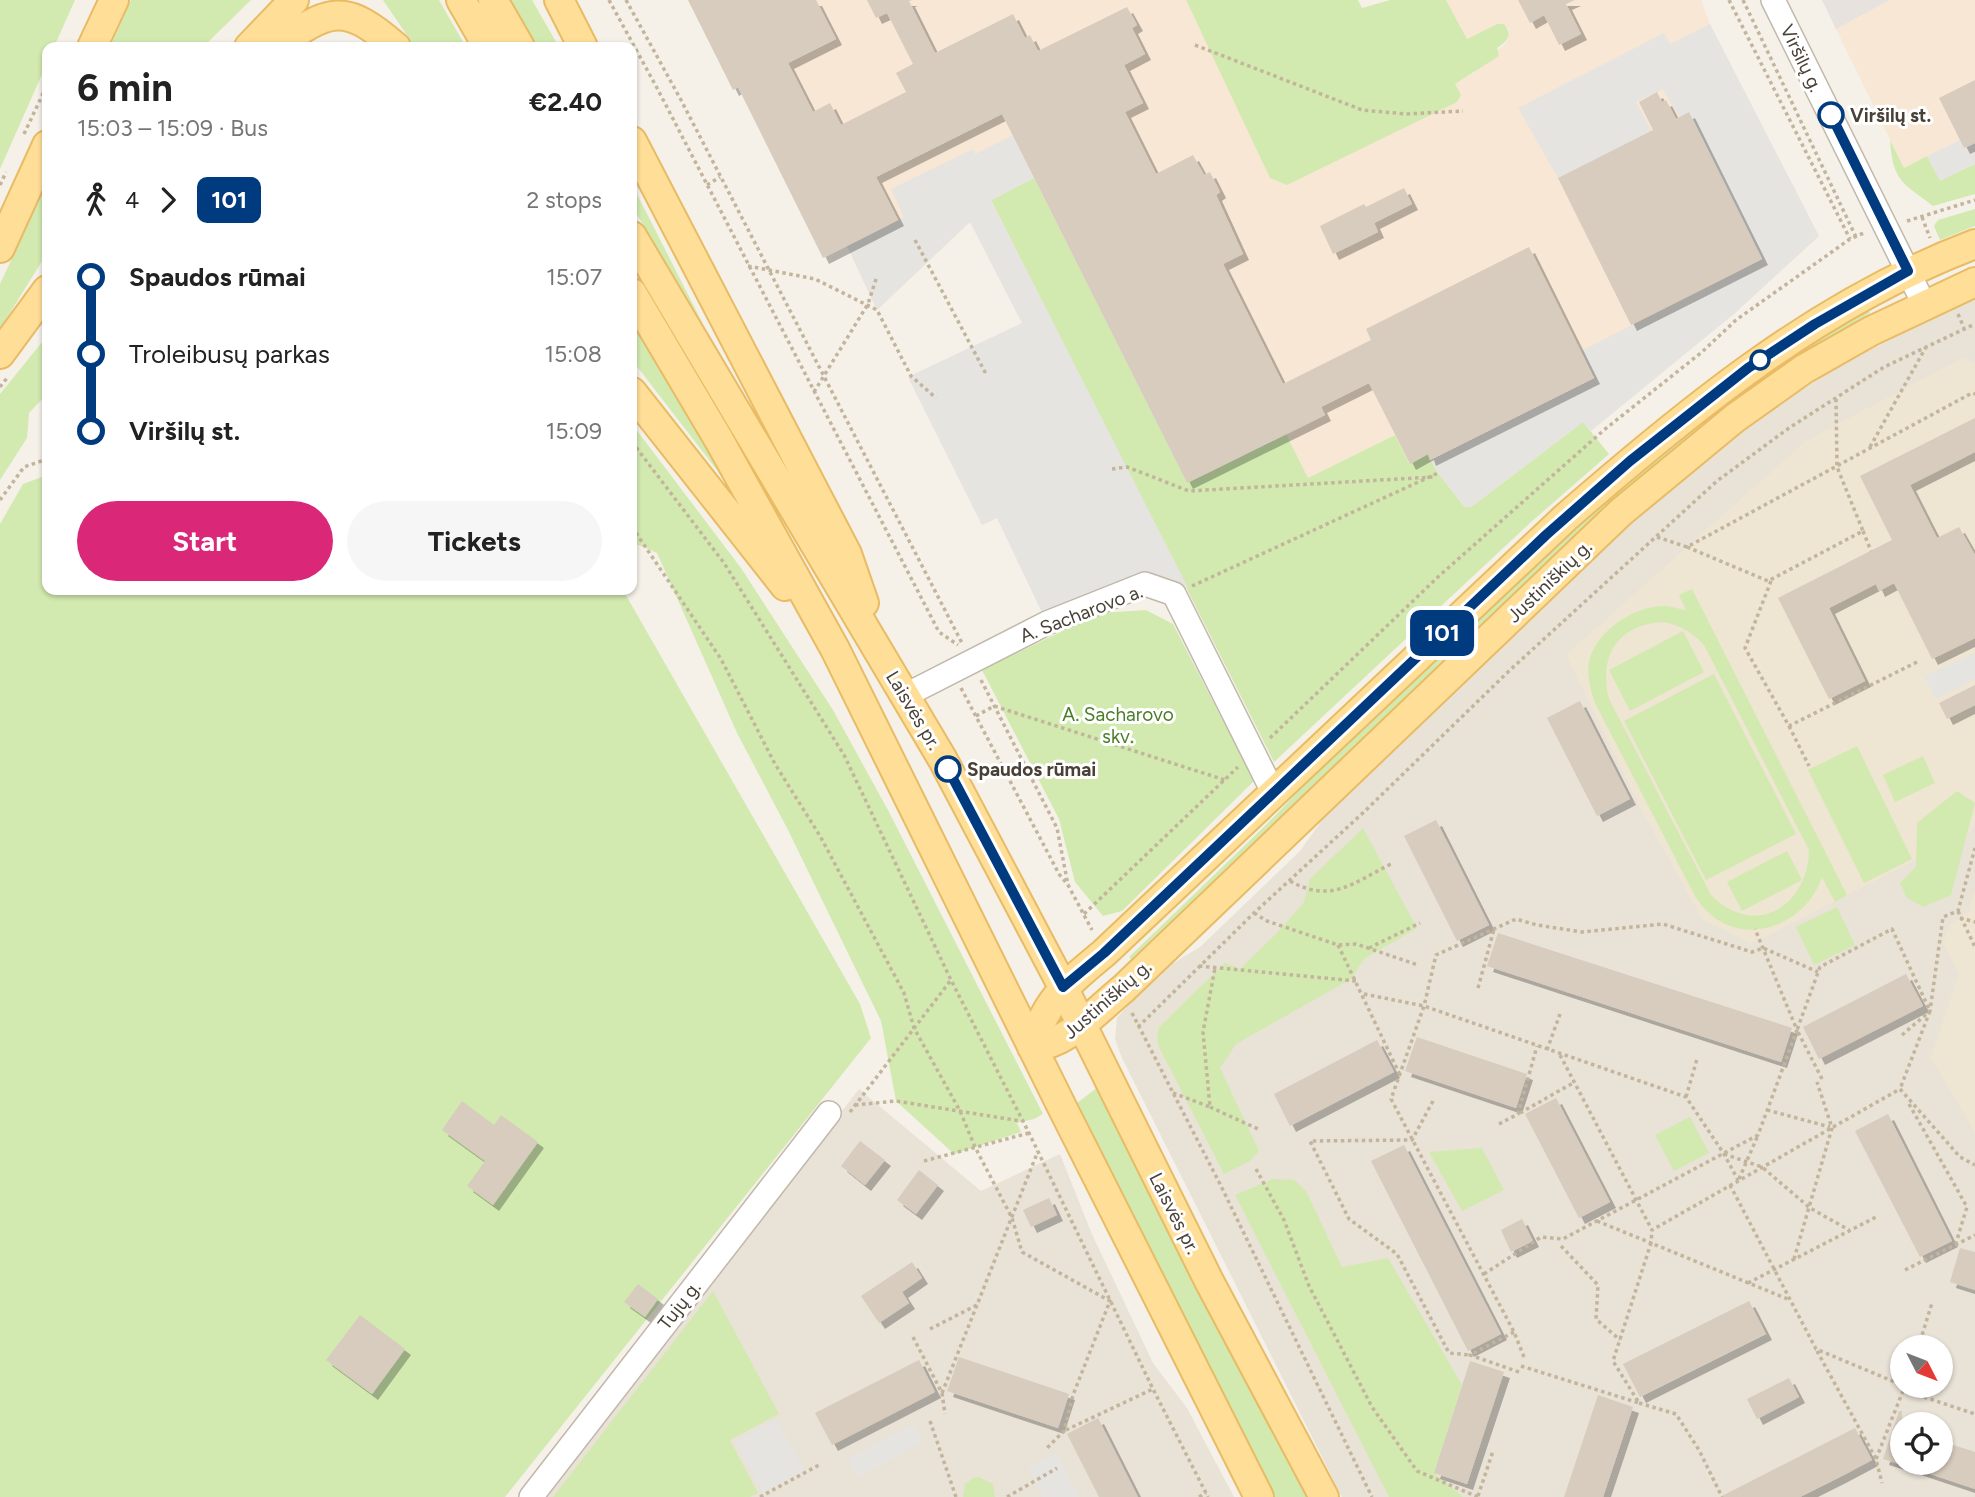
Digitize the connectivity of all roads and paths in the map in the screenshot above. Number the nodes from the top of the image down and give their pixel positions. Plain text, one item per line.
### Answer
1 (114, 0) edge
2 (294, 0) edge
3 (368, 0) edge
4 (461, 0) edge
5 (493, 0) edge
6 (559, 0) edge
7 (609, 0) edge
8 (626, 0) edge
9 (1730, 0) edge
10 (1743, 0) edge
11 (1773, 0) edge
12 (94, 42) edge
13 (254, 42) edge
14 (282, 42) edge
15 (390, 42) edge
16 (393, 42) edge
17 (485, 42) edge
18 (517, 42) edge
19 (580, 42) edge
20 (631, 42) edge
21 (1195, 45) dead end
22 (637, 53) edge
23 (1463, 111) dead end
24 (637, 151) edge
25 (42, 156) edge
26 (720, 177) junction
27 (706, 185) junction
28 (1975, 200) edge
29 (1886, 226) junction
30 (1856, 237) junction
31 (1850, 239) junction
32 (915, 240) dead end
33 (637, 244) edge
34 (1975, 244) edge
35 (0, 248) edge
36 (748, 266) junction
37 (768, 269) junction
38 (1908, 271) junction
39 (877, 276) dead end
40 (1975, 282) edge
41 (42, 297) edge
42 (637, 301) edge
43 (867, 304) junction
44 (1924, 304) junction
45 (1975, 324) edge
46 (1927, 345) junction
47 (0, 354) edge
48 (986, 374) dead end
49 (824, 377) junction
50 (1975, 385) edge
51 (814, 392) junction
52 (1974, 394) edge
53 (637, 398) edge
54 (936, 398) dead end
55 (1836, 399) junction
56 (637, 449) edge
57 (1869, 449) junction
58 (42, 461) edge
59 (1837, 467) junction
60 (1112, 469) dead end
61 (1438, 473) dead end
62 (1433, 477) junction
63 (0, 500) edge
64 (1863, 531) junction
65 (637, 534) edge
66 (1656, 537) junction
67 (1686, 547) junction
68 (1871, 551) dead end
69 (1771, 579) junction
70 (1174, 594) junction
71 (835, 649) junction
72 (968, 655) junction
73 (882, 656) junction
74 (1917, 662) dead end
75 (906, 695) junction
76 (994, 706) junction
77 (976, 716) junction
78 (1789, 726) junction
79 (1252, 754) junction
80 (1809, 766) dead end
81 (1224, 780) junction
82 (1273, 792) junction
83 (1975, 848) edge
84 (1391, 864) dead end
85 (1290, 881) junction
86 (1068, 885) junction
87 (1958, 911) junction
88 (1254, 913) junction
89 (1084, 914) junction
90 (1959, 918) junction
91 (1975, 922) edge
92 (1420, 923) dead end
93 (1494, 928) junction
94 (1755, 929) dead end
95 (1975, 934) edge
96 (1970, 937) junction
97 (1339, 945) junction
98 (1975, 947) edge
99 (1369, 948) junction
100 (1763, 948) junction
101 (1104, 953) junction
102 (1418, 965) dead end
103 (1199, 967) junction
104 (1215, 968) junction
105 (1818, 972) junction
106 (951, 980) junction
107 (1356, 981) junction
108 (1063, 987) junction
109 (1478, 988) dead end
110 (1123, 989) junction
111 (1364, 994) junction
112 (1424, 1006) junction
113 (1930, 1011) junction
114 (1560, 1014) dead end
115 (1080, 1023) junction
116 (1138, 1027) junction
117 (914, 1028) junction
118 (1797, 1030) junction
119 (1902, 1035) dead end
120 (1537, 1046) junction
121 (1032, 1047) junction
122 (1547, 1050) junction
123 (1560, 1055) junction
124 (1697, 1059) dead end
125 (1400, 1075) junction
126 (1822, 1079) dead end
127 (1817, 1082) dead end
128 (1573, 1083) junction
129 (1900, 1089) junction
130 (1173, 1093) junction
131 (1904, 1096) junction
132 (1686, 1097) junction
133 (1433, 1101) dead end
134 (1210, 1107) junction
135 (1767, 1110) junction
136 (960, 1111) junction
137 (829, 1113) dead end
138 (1518, 1114) junction
139 (1021, 1121) junction
140 (1499, 1124) dead end
141 (1832, 1128) junction
142 (1258, 1129) dead end
143 (1029, 1133) junction
144 (1758, 1135) junction
145 (1412, 1140) junction
146 (975, 1147) junction
147 (1038, 1151) junction
148 (1724, 1154) junction
149 (924, 1161) dead end
150 (1746, 1162) junction
151 (1975, 1165) edge
152 (1762, 1167) junction
153 (1256, 1169) dead end
154 (1738, 1180) junction
155 (1730, 1185) junction
156 (1635, 1201) junction
157 (1810, 1208) junction
158 (1878, 1216) dead end
159 (1012, 1218) junction
160 (1595, 1220) junction
161 (1651, 1230) junction
162 (1849, 1230) junction
163 (1975, 1235) edge
164 (1651, 1243) junction
165 (1561, 1246) dead end
166 (1955, 1246) junction
167 (1794, 1259) junction
168 (1775, 1269) junction
169 (1905, 1270) dead end
170 (1484, 1274) junction
171 (1748, 1283) junction
172 (1790, 1300) junction
173 (1110, 1301) junction
174 (1932, 1303) dead end
175 (977, 1305) junction
176 (930, 1329) dead end
177 (1514, 1332) junction
178 (1922, 1335) edge
179 (913, 1337) dead end
180 (1620, 1340) junction
181 (1816, 1349) junction
182 (1470, 1355) junction
183 (1524, 1357) dead end
184 (1521, 1366) dead end
185 (1519, 1372) dead end
186 (1890, 1380) edge
187 (1153, 1389) junction
188 (942, 1393) junction
189 (1899, 1398) edge
190 (1927, 1398) edge
191 (1639, 1403) junction
192 (945, 1414) dead end
193 (1975, 1414) edge
194 (930, 1421) dead end
195 (1064, 1431) junction
196 (1047, 1448) dead end
197 (1493, 1451) dead end
198 (1876, 1459) junction
199 (819, 1465) dead end
200 (1057, 1468) dead end
201 (1882, 1482) dead end
202 (1207, 1495) edge
203 (531, 1497) edge
204 (760, 1497) edge
205 (956, 1497) edge
206 (1007, 1497) edge
207 (1199, 1497) edge
208 (1259, 1497) edge
209 (1324, 1497) edge
210 (1372, 1497) edge
211 (1478, 1497) edge
212 (1722, 1497) edge

1 - 12 main road
2 - 13 main road
3 - 16 main road
4 - 17 main road
5 - 18 main road
6 - 19 main road
7 - 20 path
8 - 26 path
9 - 31 path
10 - 30 path
11 - 29 street, Viršilų g.
14 - 15 main road
21 - 23 path
22 - 27 path
24 - 73 main road
25 - 35 main road
26 - 27 path
26 - 37 path
27 - 36 path
28 - 29 path
29 - 30 path
29 - 38 street, Viršilų g.
30 - 31 path
31 - 79 path
32 - 48 path
33 - 73 main road, Laisvės pr.
34 - 38 main road, Justiniškių g.
36 - 37 path
36 - 51 path
37 - 43 path
37 - 49 path
38 - 44 street, Viršilų g.
38 - 82 main road, Justiniškių g.
39 - 43 path
40 - 44 main road, Justiniškių g.
41 - 47 main road
42 - 71 main road, Laisvės pr.
43 - 49 path
43 - 54 path
44 - 110 main road, Justiniškių g.
45 - 46 path
46 - 55 path
46 - 57 path
49 - 51 path
49 - 72 path
50 - 52 path
51 - 72 path
52 - 57 path
53 - 71 main road, Laisvės pr.
55 - 59 path
55 - 66 path
56 - 106 path
57 - 59 path
58 - 63 path
59 - 64 path
59 - 67 path
60 - 62 path
61 - 62 path
62 - 70 path
64 - 68 path
64 - 69 path
65 - 117 path
66 - 67 path
66 - 85 path
67 - 69 path
69 - 78 path
70 - 72 street, A. Sacharovo a.
70 - 79 street, A. Sacharovo a.
71 - 121 main road, Laisvės pr.
72 - 75 street, A. Sacharovo a.
72 - 76 path
72 - 77 path
73 - 75 main road, Laisvės pr.
74 - 78 path
75 - 108 main road, Laisvės pr.
76 - 77 path
76 - 81 path
76 - 86 path
77 - 86 path
78 - 80 path
79 - 81 path
79 - 82 street, A. Sacharovo a.
81 - 89 path
82 - 101 main road, Justiniškių g.
83 - 87 path
84 - 85 path
85 - 88 path
86 - 89 path
87 - 90 path
87 - 113 path
88 - 97 path
88 - 103 path
89 - 101 path
90 - 91 path
90 - 96 path
92 - 99 path
93 - 100 path
93 - 109 path
93 - 112 path
94 - 100 path
95 - 96 path
96 - 98 path
97 - 99 path
97 - 107 path
99 - 102 path
100 - 105 path
100 - 118 path
101 - 108 main road, Justiniškių g.
103 - 104 path
103 - 116 path
104 - 107 path
104 - 134 path
105 - 113 path
105 - 118 path
106 - 117 path
106 - 139 path
107 - 111 path
108 - 115 main road, Laisvės pr.
108 - 121 main road, Justiniškių g.
110 - 115 main road, Justiniškių g.
110 - 116 path
111 - 112 path
111 - 125 path
112 - 120 path
112 - 125 path
113 - 119 path
113 - 129 path
114 - 122 path
115 - 121 main road, Justiniškių g.
115 - 209 main road, Laisvės pr.
116 - 130 path
117 - 136 path
117 - 136 path
118 - 126 path
118 - 135 path
120 - 122 path
120 - 138 path
121 - 208 main road, Laisvės pr.
122 - 123 path
123 - 128 path
123 - 132 path
124 - 132 path
125 - 145 path
127 - 141 path
128 - 138 path
128 - 156 path
129 - 131 path
129 - 141 path
130 - 134 path
130 - 210 path
131 - 151 path
131 - 166 path
132 - 148 path
133 - 145 path
134 - 142 path
135 - 141 path
135 - 144 path
136 - 139 path
136 - 146 path
137 - 203 street, Tujų g.
138 - 140 path
139 - 143 path
141 - 152 path
141 - 157 path
143 - 146 path
143 - 147 path
144 - 148 path
144 - 150 path
145 - 170 path
145 - 182 path
146 - 149 path
146 - 159 path
147 - 159 path
147 - 173 path
148 - 150 path
148 - 154 path
148 - 156 path
150 - 152 path
150 - 154 path
152 - 154 path
152 - 157 path
153 - 211 path
154 - 155 path
155 - 161 path
155 - 168 path
156 - 160 path
156 - 161 path
157 - 162 path
157 - 167 path
158 - 162 path
159 - 173 path
159 - 175 path
160 - 164 path
160 - 170 path
161 - 164 path
162 - 167 path
163 - 166 path
164 - 171 path
164 - 180 path
165 - 180 path
166 - 169 path
167 - 168 path
168 - 171 path
168 - 172 path
170 - 177 path
171 - 172 path
172 - 181 path
173 - 187 path
173 - 195 path
174 - 178 path
175 - 176 path
175 - 188 path
177 - 182 path
177 - 183 path
179 - 188 path
180 - 191 path
181 - 186 path
181 - 198 path
182 - 185 path
184 - 191 path
187 - 195 path
187 - 202 path
188 - 192 path
189 - 198 path
190 - 193 path
191 - 212 path
194 - 205 path
195 - 196 path
197 - 211 path
198 - 201 path
199 - 204 path
200 - 206 path
202 - 207 path

